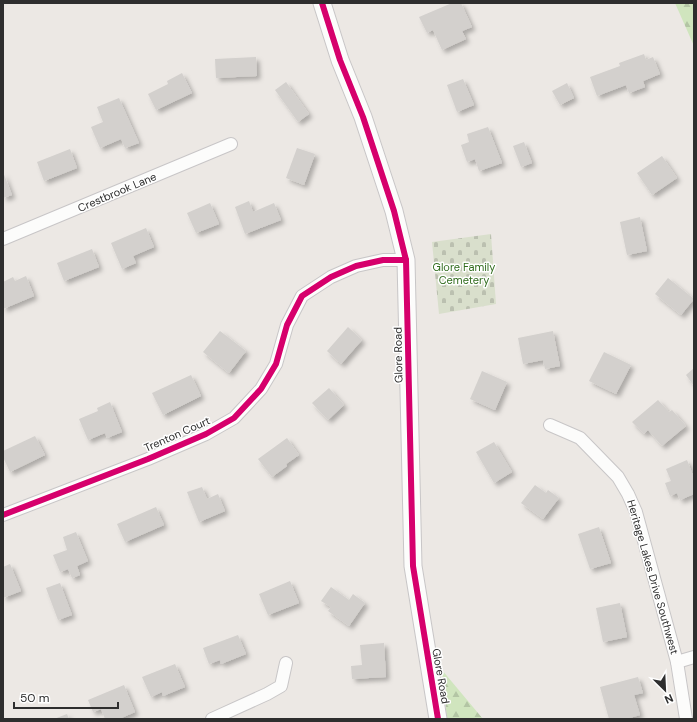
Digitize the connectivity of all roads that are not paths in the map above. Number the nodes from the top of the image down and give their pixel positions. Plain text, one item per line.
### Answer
1 (322, 3) edge
2 (231, 144) dead end
3 (3, 239) edge
4 (406, 260) junction
5 (550, 425) dead end
6 (3, 516) edge
7 (694, 657) edge
8 (677, 662) junction
9 (286, 663) dead end
10 (212, 719) edge
11 (438, 719) edge
12 (686, 719) edge

1 - 4 street, Glore Road
2 - 3 street, Crestbrook Lane
4 - 6 street, Trenton Court
4 - 11 street, Glore Road
5 - 8 street, Heritage Lakes Drive Southwest
7 - 8 street
8 - 12 street, Heritage Lakes Drive Southwest
9 - 10 street

